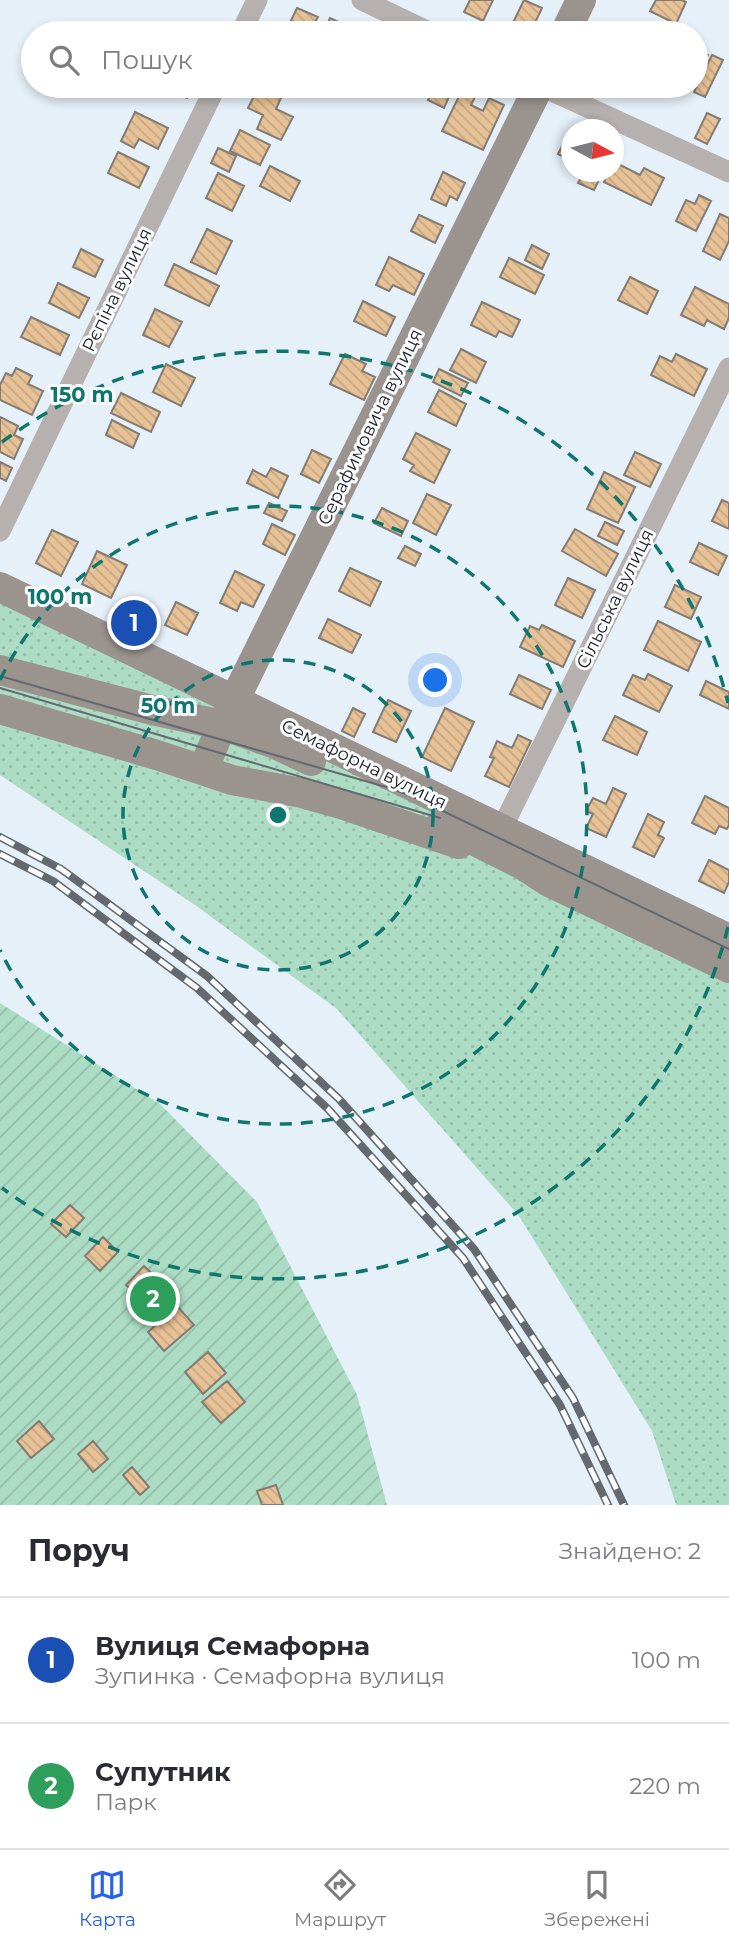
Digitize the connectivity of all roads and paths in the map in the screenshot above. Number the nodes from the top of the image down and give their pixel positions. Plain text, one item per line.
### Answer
1 (257, 0) edge
2 (362, 0) edge
3 (581, 0) edge
4 (247, 21) edge
5 (406, 21) edge
6 (571, 21) edge
7 (210, 98) edge
8 (534, 98) edge
9 (566, 98) edge
10 (729, 172) edge
11 (729, 368) edge
12 (0, 531) edge
13 (0, 587) edge
14 (0, 670) edge
15 (0, 709) edge
16 (228, 713) junction
17 (203, 770) junction
18 (501, 830) junction
19 (549, 882) junction
20 (729, 939) edge
21 (729, 968) edge

1 - 4 street
2 - 5 street
3 - 6 main road
7 - 12 street, Рєпіна вулиця
8 - 16 main road, Серафимовича вулиця
9 - 10 street
11 - 18 street, Сільська вулиця
13 - 16 main road, Семафорна вулиця
14 - 16 main road
15 - 17 main road, Семафорна вулиця
16 - 17 main road, Серафимовича вулиця
16 - 18 main road, Семафорна вулиця
16 - 19 main road, Семафорна вулиця
17 - 19 main road, Семафорна вулиця
18 - 20 main road, Семафорна вулиця
19 - 21 main road, Семафорна вулиця

